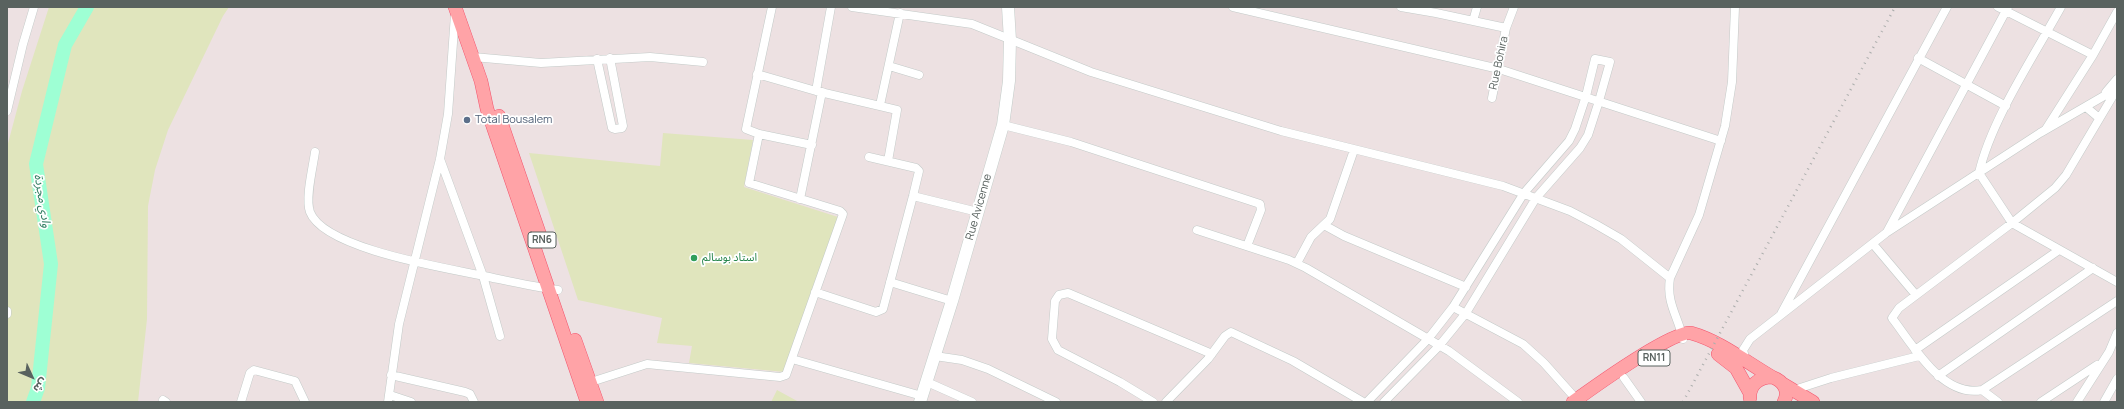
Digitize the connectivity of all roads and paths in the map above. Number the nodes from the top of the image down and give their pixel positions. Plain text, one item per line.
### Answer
1 (455, 7) edge
2 (772, 7) edge
3 (831, 7) edge
4 (852, 7) edge
5 (1008, 7) edge
6 (1233, 7) edge
7 (1403, 7) edge
8 (1477, 7) edge
9 (1514, 7) edge
10 (1736, 7) edge
11 (1947, 7) edge
12 (1998, 7) edge
13 (2061, 7) edge
14 (32, 8) edge
15 (1248, 9) edge
16 (2007, 9) edge
17 (1437, 10) edge
18 (2117, 12) edge
19 (900, 13) junction
20 (1474, 21) junction
21 (1506, 28) junction
22 (2047, 32) junction
23 (1010, 40) junction
24 (2093, 55) junction
25 (473, 57) junction
26 (610, 58) junction
27 (1918, 58) junction
28 (597, 59) junction
29 (703, 62) dead end
30 (889, 66) junction
31 (1499, 69) junction
32 (757, 74) junction
33 (919, 75) dead end
34 (2117, 79) edge
35 (1967, 84) junction
36 (2117, 89) edge
37 (819, 92) junction
38 (9, 94) edge
39 (1586, 96) junction
40 (1492, 98) dead end
41 (2099, 100) junction
42 (1599, 101) junction
43 (880, 105) junction
44 (2006, 106) junction
45 (2086, 107) junction
46 (7, 111) edge
47 (2100, 118) junction
48 (1003, 124) junction
49 (2045, 131) junction
50 (759, 134) junction
51 (1721, 141) junction
52 (812, 145) junction
53 (1354, 150) junction
54 (315, 152) dead end
55 (869, 157) dead end
56 (440, 159) junction
57 (888, 161) junction
58 (1978, 174) junction
59 (1524, 193) junction
60 (913, 196) junction
61 (1536, 198) junction
62 (800, 199) junction
63 (978, 212) junction
64 (2012, 223) junction
65 (1324, 225) junction
66 (1197, 230) dead end
67 (1886, 233) junction
68 (1873, 244) junction
69 (1247, 246) junction
70 (2058, 250) junction
71 (414, 262) junction
72 (1297, 263) junction
73 (2093, 268) junction
74 (483, 276) junction
75 (1670, 278) junction
76 (890, 282) junction
77 (2117, 282) edge
78 (1466, 287) junction
79 (554, 290) junction
80 (815, 292) junction
81 (1916, 295) junction
82 (952, 301) junction
83 (2117, 301) edge
84 (1453, 307) junction
85 (1466, 314) junction
86 (1779, 318) junction
87 (2117, 333) edge
88 (500, 336) dead end
89 (1683, 337) junction
90 (1428, 339) junction
91 (1439, 346) junction
92 (1917, 353) junction
93 (1212, 354) junction
94 (576, 356) junction
95 (935, 356) junction
96 (792, 359) junction
97 (1746, 362) junction
98 (2101, 362) junction
99 (391, 375) junction
100 (1938, 376) junction
101 (1772, 377) junction
102 (1624, 378) junction
103 (2117, 379) edge
104 (591, 382) junction
105 (927, 382) junction
106 (1789, 387) junction
107 (1982, 390) junction
108 (389, 398) edge
109 (921, 399) edge
110 (1750, 399) edge
111 (1579, 401) edge
112 (241, 402) edge
113 (305, 402) edge
114 (411, 402) edge
115 (474, 402) edge
116 (587, 402) edge
117 (597, 402) edge
118 (972, 402) edge
119 (1056, 402) edge
120 (1153, 402) edge
121 (1166, 402) edge
122 (1363, 402) edge
123 (1367, 402) edge
124 (1384, 402) edge
125 (1518, 402) edge
126 (1640, 402) edge
127 (1784, 402) edge
128 (1813, 402) edge
129 (1998, 402) edge
130 (2041, 402) edge
131 (2077, 402) edge
132 (2104, 402) edge

1 - 25 main road, RN6
1 - 56 street
2 - 32 street
3 - 37 street
4 - 19 street
5 - 23 street, Rue Avicenne
6 - 15 street
7 - 17 street, Rue Bohira
8 - 20 street
9 - 21 street, Rue Bohira
10 - 51 street
11 - 27 street
12 - 16 street
13 - 22 street
14 - 38 street
15 - 31 street
16 - 22 street
16 - 35 street
17 - 20 street, Rue Bohira
18 - 24 street
19 - 23 street
19 - 30 street
20 - 21 street, Rue Bohira
21 - 31 street, Rue Bohira
22 - 24 street
22 - 44 street
23 - 48 street, Rue Avicenne
23 - 53 street
24 - 49 street
25 - 28 street
25 - 79 main road, RN6
26 - 28 street
26 - 28 street
26 - 29 street
27 - 35 street
27 - 86 street
30 - 33 street
30 - 43 street
31 - 39 street
31 - 40 street, Rue Bohira
32 - 37 street
32 - 50 street
34 - 41 street
35 - 44 street
35 - 67 street
36 - 41 street
36 - 47 street
37 - 43 street
37 - 52 street
38 - 46 street
39 - 42 street
39 - 42 street
39 - 59 street
41 - 45 street
42 - 51 street
42 - 61 street
43 - 57 street
44 - 58 street
45 - 47 street
45 - 49 street
47 - 64 street
48 - 63 street, Rue Avicenne
48 - 69 street
49 - 58 street
50 - 52 street
50 - 62 street
51 - 75 street
52 - 62 street
53 - 59 street
53 - 65 street
54 - 71 street
55 - 57 street
56 - 71 street
56 - 74 street
57 - 60 street
58 - 64 street
58 - 67 street
59 - 61 street
59 - 78 street
60 - 63 street
60 - 76 street
61 - 75 street
61 - 85 street
62 - 80 street
63 - 82 street, Rue Avicenne
64 - 70 street
64 - 81 street
65 - 72 street
65 - 78 street
66 - 69 street
67 - 68 street
68 - 81 street
68 - 86 street
69 - 72 street
70 - 73 street
70 - 92 street
71 - 74 street
71 - 99 street
72 - 90 street
73 - 77 street
73 - 100 street
74 - 79 street
74 - 88 street
75 - 89 street
76 - 80 street
76 - 82 street
78 - 84 street
79 - 94 main road, RN6
80 - 96 street
81 - 92 street
82 - 95 street, Rue Avicenne
83 - 107 street
84 - 85 street
84 - 90 street
85 - 91 street
85 - 111 street
86 - 97 street
87 - 98 street
89 - 97 main road
89 - 102 main road, RN11
89 - 110 main road
89 - 111 main road, RN11
90 - 91 street
90 - 123 street
91 - 124 street
91 - 125 street
92 - 100 street
92 - 106 street
93 - 120 street
93 - 121 street
93 - 122 street
94 - 104 main road, RN6
94 - 116 main road, RN6
95 - 105 street, Rue Avicenne
95 - 119 street
96 - 104 street
96 - 109 street
97 - 101 main road
98 - 130 street
98 - 131 street
99 - 108 street
99 - 115 street
100 - 107 street
101 - 106 main road
101 - 110 main road
102 - 111 main road, RN11
102 - 126 street
103 - 132 street
104 - 117 main road, RN6
105 - 109 street, Rue Avicenne
105 - 118 street
106 - 127 main road
106 - 128 main road
107 - 129 street
108 - 114 street
112 - 113 street

